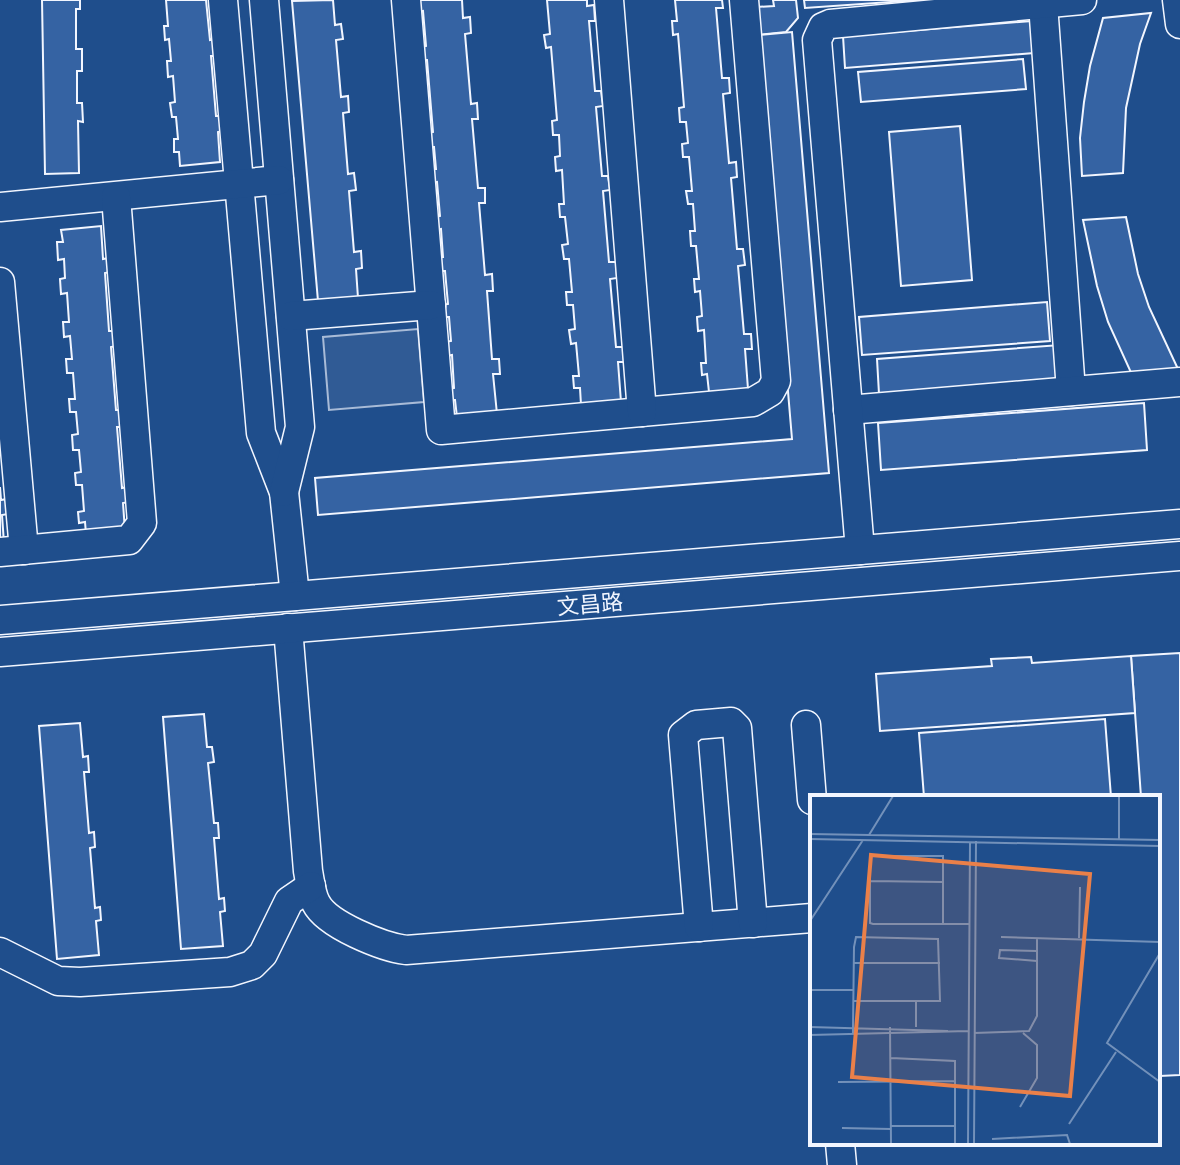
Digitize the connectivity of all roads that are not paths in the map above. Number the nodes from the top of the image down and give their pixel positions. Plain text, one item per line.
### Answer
1 (223, 0) edge
2 (264, 0) edge
3 (406, 0) edge
4 (609, 0) edge
5 (744, 0) edge
6 (1082, 0) edge
7 (1177, 0) edge
8 (1043, 4) junction
9 (1180, 24) edge
10 (279, 180) junction
11 (239, 185) junction
12 (116, 197) junction
13 (0, 207) edge
14 (0, 282) edge
15 (431, 305) junction
16 (291, 316) junction
17 (1180, 382) edge
18 (1071, 391) junction
19 (848, 410) junction
20 (642, 412) junction
21 (284, 492) junction
22 (1180, 524) edge
23 (860, 550) junction
24 (12, 551) edge
25 (1180, 556) edge
26 (295, 596) junction
27 (0, 620) edge
28 (288, 628) junction
29 (0, 652) edge
30 (806, 725) dead end
31 (812, 795) edge
32 (311, 886) junction
33 (810, 918) edge
34 (753, 923) junction
35 (699, 927) junction
36 (0, 952) edge
37 (840, 1145) edge
38 (842, 1165) edge

1 - 11 street
2 - 10 street
3 - 15 street
4 - 20 street
5 - 20 street
6 - 8 street
7 - 9 street
8 - 18 street
8 - 19 street
10 - 11 street
10 - 16 street
11 - 12 street
11 - 21 street
12 - 13 street
12 - 24 street
14 - 24 street
15 - 16 street
15 - 20 street
16 - 21 street
17 - 18 street
18 - 19 street
19 - 23 street
21 - 26 street
22 - 23 street, 文昌路
23 - 26 street, 文昌路
25 - 28 street, 文昌路
26 - 27 street, 文昌路
28 - 29 street, 文昌路
28 - 32 street
30 - 31 street
32 - 35 street
32 - 36 street
33 - 34 street
34 - 35 street
34 - 35 street
37 - 38 street

